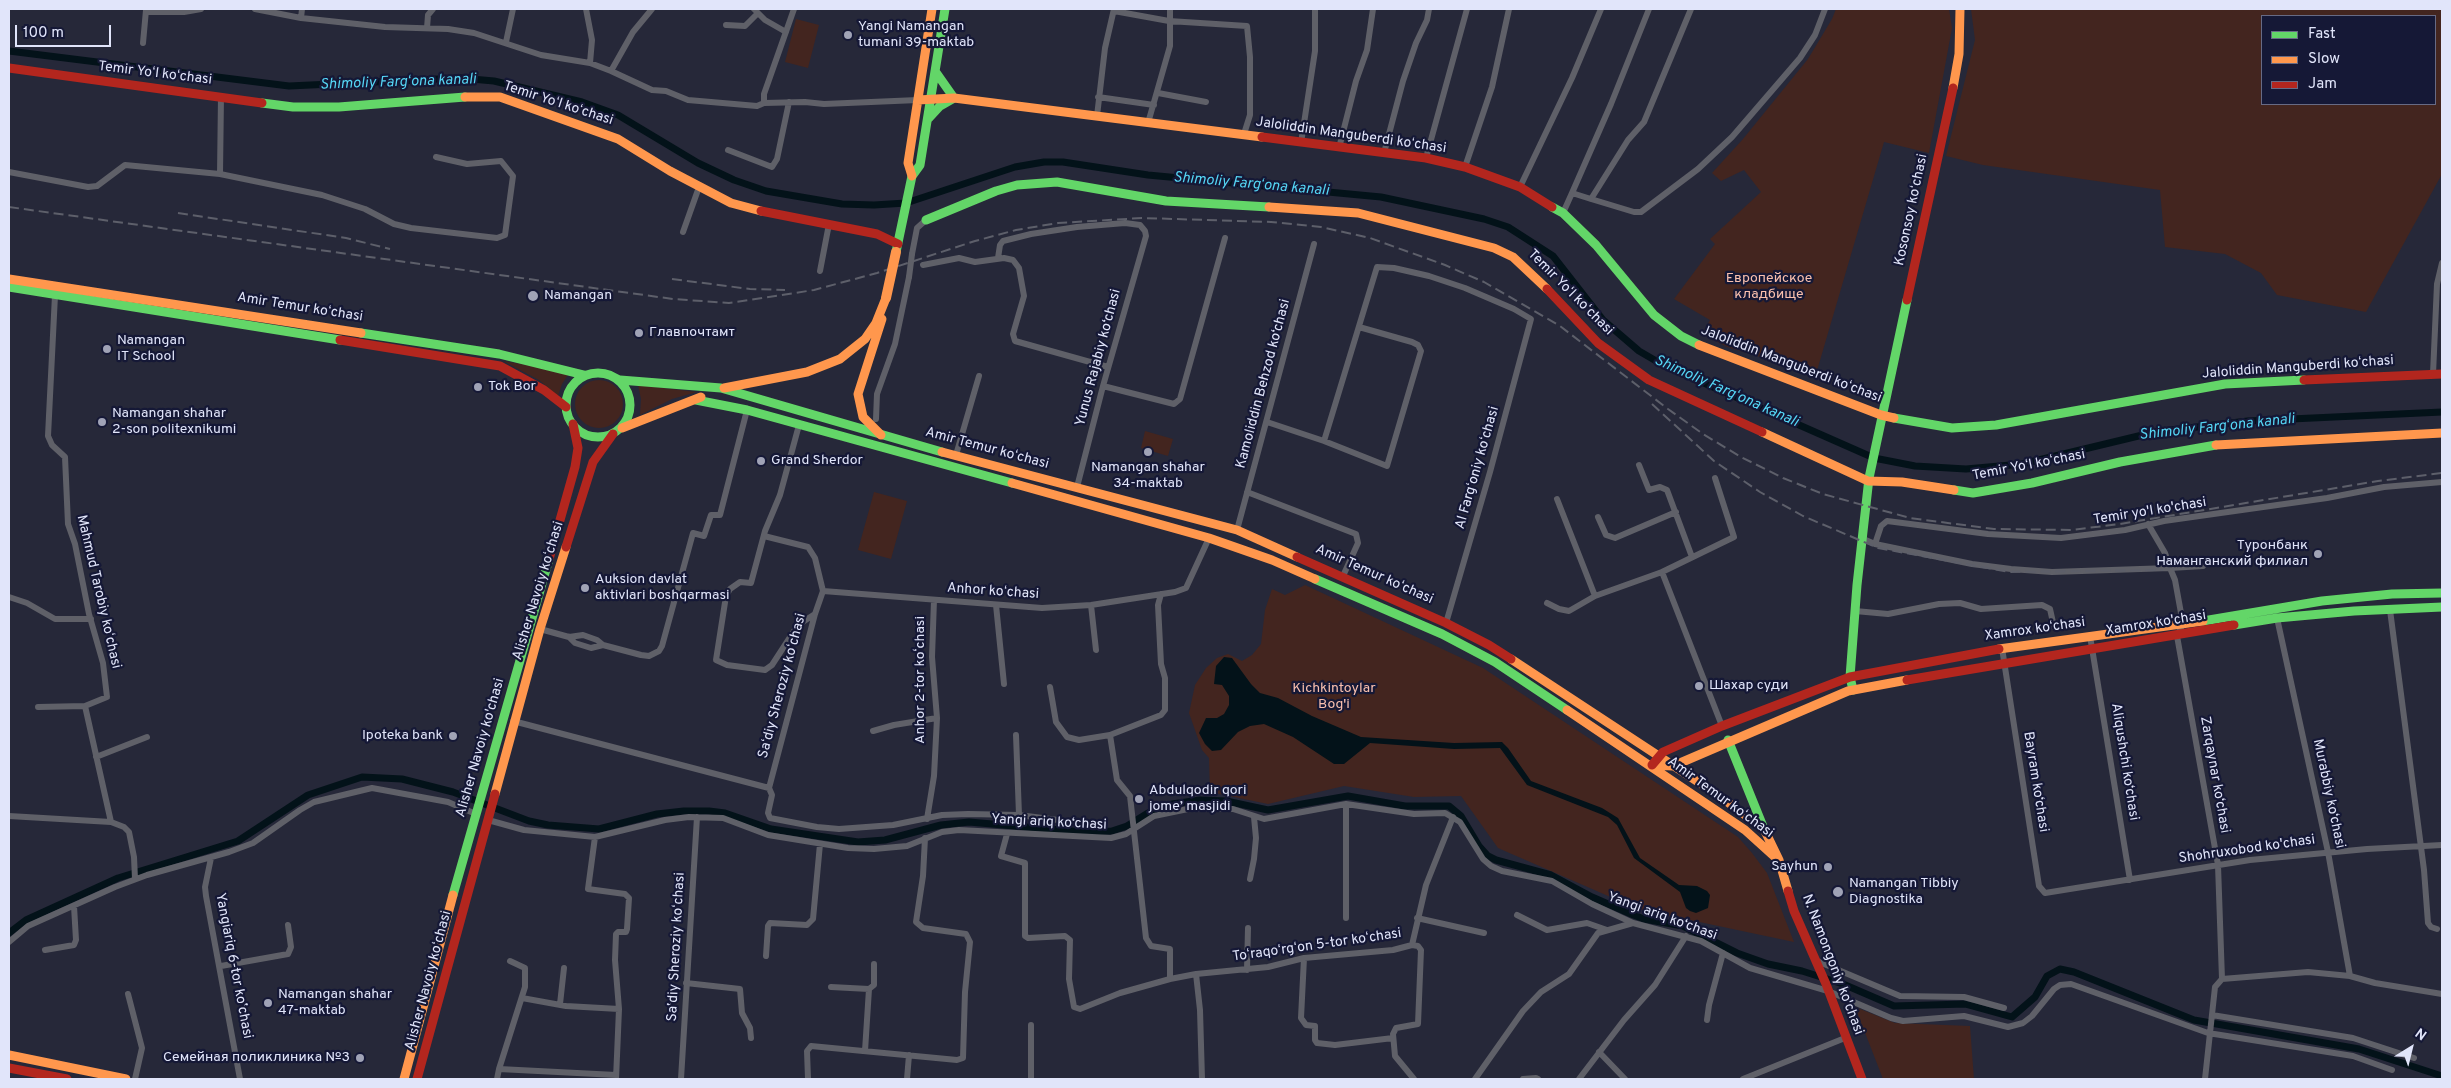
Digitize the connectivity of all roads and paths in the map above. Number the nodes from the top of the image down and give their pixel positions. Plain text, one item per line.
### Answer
1 (201, 9) edge
2 (255, 9) edge
3 (302, 9) edge
4 (433, 9) edge
5 (513, 9) edge
6 (586, 9) edge
7 (652, 9) edge
8 (794, 9) edge
9 (932, 9) edge
10 (945, 9) edge
11 (1170, 9) edge
12 (1315, 9) edge
13 (1373, 9) edge
14 (1429, 9) edge
15 (1467, 9) edge
16 (1509, 9) edge
17 (1601, 9) edge
18 (1649, 9) edge
19 (1691, 9) edge
20 (1825, 9) edge
21 (1960, 9) edge
22 (146, 10) edge
23 (1114, 10) edge
24 (274, 11) edge
25 (756, 11) edge
26 (426, 12) edge
27 (301, 18) junction
28 (1169, 20) junction
29 (726, 25) dead end
30 (427, 28) junction
31 (786, 32) junction
32 (506, 42) junction
33 (143, 44) dead end
34 (590, 63) junction
35 (9, 68) edge
36 (611, 71) junction
37 (935, 71) junction
38 (1158, 93) junction
39 (221, 96) junction
40 (1098, 97) junction
41 (954, 98) junction
42 (918, 100) junction
43 (931, 100) junction
44 (789, 102) junction
45 (1206, 102) dead end
46 (764, 103) junction
47 (1154, 105) junction
48 (1097, 116) junction
49 (928, 118) junction
50 (1148, 123) junction
51 (1244, 134) junction
52 (1301, 143) junction
53 (1340, 148) junction
54 (728, 150) dead end
55 (1384, 153) junction
56 (436, 157) dead end
57 (1426, 158) junction
58 (1465, 167) junction
59 (9, 172) edge
60 (220, 174) junction
61 (912, 176) junction
62 (699, 187) junction
63 (1520, 187) junction
64 (1572, 193) junction
65 (1591, 199) junction
66 (1563, 213) junction
67 (926, 220) joint
68 (829, 224) junction
69 (683, 232) dead end
70 (1225, 238) dead end
71 (1314, 244) dead end
72 (897, 248) junction
73 (998, 258) junction
74 (2442, 264) edge
75 (923, 266) dead end
76 (820, 271) dead end
77 (9, 279) edge
78 (9, 287) edge
79 (55, 295) junction
80 (886, 298) junction
81 (218, 309) junction
82 (216, 320) junction
83 (1359, 327) junction
84 (1108, 367) junction
85 (2438, 374) edge
86 (584, 375) junction
87 (979, 376) dead end
88 (620, 380) junction
89 (1103, 386) junction
90 (721, 388) junction
91 (696, 400) junction
92 (566, 407) junction
93 (747, 410) junction
94 (1881, 415) junction
95 (876, 419) dead end
96 (1267, 422) junction
97 (573, 424) junction
98 (799, 425) junction
99 (617, 431) junction
100 (2442, 433) edge
101 (883, 436) junction
102 (1324, 441) junction
103 (956, 455) junction
104 (1639, 465) dead end
105 (1714, 478) dead end
106 (1868, 480) junction
107 (2442, 482) edge
108 (1077, 487) junction
109 (1247, 492) junction
110 (1556, 499) dead end
111 (1074, 500) junction
112 (1676, 512) junction
113 (1598, 517) dead end
114 (2148, 524) junction
115 (1237, 530) junction
116 (764, 536) junction
117 (1209, 538) junction
118 (1861, 538) junction
119 (1875, 544) junction
120 (1692, 557) junction
121 (2203, 566) dead end
122 (2170, 568) junction
123 (1662, 572) junction
124 (1343, 576) junction
125 (823, 591) junction
126 (2442, 593) edge
127 (1161, 594) junction
128 (1594, 596) junction
129 (9, 597) edge
130 (934, 600) junction
131 (1547, 604) dead end
132 (996, 605) junction
133 (1091, 605) junction
134 (2442, 608) edge
135 (2390, 610) junction
136 (1855, 611) junction
137 (815, 614) junction
138 (2277, 618) junction
139 (90, 619) junction
140 (1446, 623) junction
141 (2183, 624) junction
142 (2054, 627) dead end
143 (540, 629) junction
144 (1442, 634) junction
145 (2090, 636) junction
146 (2177, 636) junction
147 (2002, 648) junction
148 (2092, 648) junction
149 (1096, 650) dead end
150 (2004, 662) junction
151 (1850, 677) junction
152 (1004, 684) dead end
153 (1050, 687) dead end
154 (1853, 690) junction
155 (85, 706) junction
156 (38, 708) dead end
157 (504, 714) junction
158 (937, 718) junction
159 (515, 722) junction
160 (1722, 726) junction
161 (873, 731) dead end
162 (1016, 735) dead end
163 (1110, 735) junction
164 (147, 737) dead end
165 (1728, 740) junction
166 (1658, 756) junction
167 (96, 757) junction
168 (1652, 765) junction
169 (1672, 766) junction
170 (769, 788) junction
171 (1346, 804) junction
172 (476, 813) junction
173 (1019, 815) junction
174 (9, 816) edge
175 (697, 817) junction
176 (1254, 817) junction
177 (1453, 817) junction
178 (488, 818) junction
179 (927, 819) junction
180 (1058, 820) dead end
181 (111, 822) junction
182 (1132, 825) junction
183 (1764, 829) junction
184 (1007, 834) junction
185 (596, 837) junction
186 (925, 838) junction
187 (820, 844) junction
188 (2442, 845) edge
189 (2420, 846) junction
190 (2328, 852) junction
191 (211, 858) junction
192 (1779, 860) junction
193 (2218, 865) junction
194 (135, 878) junction
195 (1250, 879) dead end
196 (2130, 880) junction
197 (2056, 892) joint
198 (74, 906) junction
199 (1517, 915) dead end
200 (1346, 918) dead end
201 (1417, 918) junction
202 (1633, 923) junction
203 (288, 925) dead end
204 (1248, 928) dead end
205 (2437, 928) dead end
206 (1607, 930) junction
207 (1484, 933) dead end
208 (1686, 936) junction
209 (9, 942) edge
210 (1412, 945) junction
211 (45, 950) dead end
212 (1723, 954) junction
213 (766, 956) dead end
214 (1304, 958) junction
215 (510, 961) dead end
216 (874, 964) dead end
217 (1818, 965) junction
218 (220, 966) junction
219 (564, 968) dead end
220 (1247, 970) junction
221 (1196, 974) junction
222 (2350, 976) junction
223 (1170, 979) junction
224 (2222, 979) junction
225 (686, 983) junction
226 (831, 987) dead end
227 (1827, 988) junction
228 (869, 989) junction
229 (128, 994) dead end
230 (2442, 994) edge
231 (522, 998) junction
232 (560, 1004) junction
233 (2004, 1008) dead end
234 (619, 1009) junction
235 (2212, 1016) junction
236 (1707, 1020) dead end
237 (1031, 1025) dead end
238 (2210, 1031) junction
239 (751, 1038) dead end
240 (1393, 1038) junction
241 (1846, 1038) junction
242 (865, 1051) junction
243 (1599, 1052) junction
244 (9, 1055) edge
245 (909, 1055) junction
246 (2414, 1058) dead end
247 (9, 1068) edge
248 (499, 1069) junction
249 (2392, 1070) dead end
250 (616, 1077) edge
251 (62, 1079) edge
252 (126, 1079) edge
253 (135, 1079) edge
254 (240, 1079) edge
255 (404, 1079) edge
256 (417, 1079) edge
257 (497, 1079) edge
258 (681, 1079) edge
259 (808, 1079) edge
260 (907, 1079) edge
261 (1031, 1079) edge
262 (1202, 1079) edge
263 (1414, 1079) edge
264 (1475, 1079) edge
265 (1523, 1079) edge
266 (1538, 1079) edge
267 (1579, 1079) edge
268 (1625, 1079) edge
269 (1743, 1079) edge
270 (1862, 1079) edge
271 (2205, 1079) edge

1 - 22 street
2 - 24 street
3 - 27 street
4 - 26 street
5 - 32 street
6 - 34 street
7 - 36 street
8 - 31 street
9 - 42 main road
10 - 37 main road
11 - 28 street
12 - 52 street
13 - 53 street
14 - 55 street
15 - 57 street
16 - 58 street
17 - 63 street
18 - 64 street
19 - 65 street
20 - 65 street
21 - 94 main road, Kosonsoy koʻchasi
22 - 33 street
23 - 28 street
23 - 40 street
24 - 27 street
25 - 29 street
25 - 31 street
26 - 30 street
27 - 30 street
28 - 38 street
28 - 51 street
30 - 32 street
31 - 46 street
32 - 34 street
34 - 36 street
35 - 39 main road, Temir Yoʻl koʻchasi
36 - 46 street
37 - 41 main road
37 - 43 main road
38 - 45 street
38 - 47 street
39 - 60 street
39 - 62 main road, Temir Yoʻl koʻchasi
40 - 47 street
40 - 48 street
41 - 43 main road, Jaloliddin Manguberdi koʻchasi
41 - 48 main road, Jaloliddin Manguberdi koʻchasi
41 - 49 main road
42 - 43 main road, Jaloliddin Manguberdi koʻchasi
42 - 44 street
42 - 61 main road
43 - 49 main road
44 - 46 street
44 - 54 street
47 - 50 street
48 - 50 main road, Jaloliddin Manguberdi koʻchasi
49 - 61 main road
50 - 51 main road, Jaloliddin Manguberdi koʻchasi
51 - 52 main road, Jaloliddin Manguberdi koʻchasi
52 - 53 main road, Jaloliddin Manguberdi koʻchasi
53 - 55 main road, Jaloliddin Manguberdi koʻchasi
55 - 57 main road, Jaloliddin Manguberdi koʻchasi
56 - 60 street
57 - 58 main road, Jaloliddin Manguberdi koʻchasi
58 - 63 main road, Jaloliddin Manguberdi koʻchasi
59 - 60 street
61 - 72 main road
62 - 68 main road, Temir Yoʻl koʻchasi
62 - 69 street
63 - 66 main road, Jaloliddin Manguberdi koʻchasi
64 - 65 street
64 - 66 street
66 - 94 main road, Jaloliddin Manguberdi koʻchasi
67 - 95 street, bridge
67 - 106 main road, Temir Yoʻl koʻchasi
68 - 72 main road, Temir Yoʻl koʻchasi
68 - 76 street
70 - 89 street
71 - 96 street, Kamoliddin Behzod ko‘chasi
72 - 80 main road, bridge
73 - 75 street
73 - 84 street
73 - 84 street, Yunus Rajabiy ko‘chasi
74 - 85 street
77 - 81 main road, Amir Temur koʻchasi
78 - 79 main road, Amir Temur koʻchasi
79 - 82 main road, Amir Temur koʻchasi
79 - 139 street, Mahmud Tarobiy koʻchasi
80 - 90 main road
80 - 101 main road
81 - 82 main road
81 - 86 main road, Amir Temur koʻchasi
82 - 92 main road, Amir Temur koʻchasi
83 - 102 street
83 - 102 street
83 - 140 street, Al Fargʻoniy koʻchasi
84 - 89 street, Yunus Rajabiy ko‘chasi
85 - 94 main road, Jaloliddin Manguberdi koʻchasi
86 - 88 main road, Amir Temur koʻchasi
86 - 92 main road
87 - 103 street
88 - 90 main road, Amir Temur koʻchasi
88 - 99 main road
89 - 108 street, Yunus Rajabiy ko‘chasi
90 - 91 main road
90 - 101 main road, Amir Temur koʻchasi
91 - 93 main road, Amir Temur koʻchasi
91 - 99 main road
92 - 97 main road, Amir Temur koʻchasi
93 - 98 main road, Amir Temur koʻchasi
93 - 143 street
94 - 106 main road, Kosonsoy koʻchasi
96 - 102 street
96 - 109 street, Kamoliddin Behzod ko‘chasi
97 - 99 main road
97 - 157 main road, Alisher Navoiy ko'chasi
98 - 111 main road, Amir Temur koʻchasi
98 - 116 street
99 - 143 main road, Alisher Navoiy koʻchasi
100 - 106 main road, Temir Yoʻl koʻchasi
101 - 103 main road, Amir Temur koʻchasi
103 - 108 main road, Amir Temur koʻchasi
104 - 112 street
105 - 120 street
106 - 118 main road, Kosonsoy koʻchasi
107 - 114 street, Temir yo'l ko'chasi
108 - 111 main road
108 - 115 main road, Amir Temur koʻchasi
109 - 115 street, Kamoliddin Behzod ko‘chasi
109 - 124 street
110 - 128 street
111 - 117 main road, Amir Temur koʻchasi
112 - 113 street
112 - 120 street
114 - 119 street, Temir yo'l ko'chasi
114 - 122 street
115 - 124 main road, Amir Temur koʻchasi
116 - 125 street
116 - 137 street
117 - 127 street, Anhor koʻchasi
117 - 144 main road, Amir Temur koʻchasi
118 - 119 street
118 - 136 main road, Kosonsoy koʻchasi
119 - 122 street
120 - 123 street
121 - 122 street
122 - 141 street
123 - 128 street
123 - 160 street
124 - 140 main road, Amir Temur koʻchasi
125 - 130 street, Anhor koʻchasi
125 - 137 street, Saʻdiy Sheroziy koʻchasi
126 - 141 main road, Xamrox koʻchasi
127 - 133 street, Anhor koʻchasi
127 - 163 street
128 - 131 street
129 - 139 street
130 - 132 street, Anhor koʻchasi
130 - 158 street, Anhor 2-tor koʻchasi
132 - 133 street, Anhor koʻchasi
132 - 152 street
133 - 149 street
134 - 135 main road, Xamrox ko'chasi
135 - 138 main road, Xamrox ko'chasi
135 - 189 street
136 - 142 street
136 - 151 main road, Kosonsoy koʻchasi
137 - 170 street, Saʻdiy Sheroziy koʻchasi
138 - 146 main road, Xamrox ko'chasi
138 - 190 street, Murabbiy ko‘chasi
139 - 155 street, Mahmud Tarobiy koʻchasi
140 - 144 main road
140 - 166 main road, Amir Temur koʻchasi
141 - 145 main road, Xamrox koʻchasi
141 - 146 street
143 - 159 main road, Alisher Navoiy koʻchasi
144 - 168 main road, Amir Temur koʻchasi
145 - 147 main road, Xamrox koʻchasi
145 - 148 street, Aliqushchi ko‘chasi
146 - 148 main road, Xamrox ko'chasi
146 - 193 street, Zarqaynar ko‘chasi
147 - 150 street
147 - 151 main road, Xamrox koʻchasi
148 - 150 main road, Xamrox ko'chasi
148 - 196 street, Aliqushchi ko‘chasi
150 - 154 main road, Xamrox ko'chasi
150 - 197 street, Bayram ko‘chasi
151 - 154 main road, Kosonsoy koʻchasi
151 - 160 main road, Xamrox koʻchasi
153 - 163 street
154 - 165 main road, Xamrox ko'chasi
155 - 156 street
155 - 167 street
157 - 159 street
157 - 172 main road, Alisher Navoiy ko'chasi
158 - 161 street
158 - 179 street, Anhor 2-tor koʻchasi
159 - 170 street
159 - 178 main road, Alisher Navoiy koʻchasi
160 - 166 main road, Xamrox koʻchasi
162 - 173 street
163 - 182 street
164 - 167 street
165 - 169 main road, Xamrox ko'chasi
165 - 183 main road
166 - 168 main road, Xamrox koʻchasi
166 - 169 main road, Amir Temur koʻchasi
167 - 181 street
168 - 169 main road, Xamrox ko'chasi
168 - 192 main road, Amir Temur koʻchasi
169 - 183 main road, Amir Temur koʻchasi
170 - 179 street, Saʻdiy Sheroziy koʻchasi
171 - 176 street, Yangi ariq ko‘chasi
171 - 177 street, Yangi ariq ko‘chasi
171 - 200 street
172 - 191 street
172 - 255 main road, Alisher Navoiy ko'chasi
173 - 179 street
173 - 180 street
174 - 181 street
175 - 185 street, Yangi ariq ko‘chasi
175 - 187 street, Yangi ariq ko‘chasi
175 - 225 street, Saʼdiy Sheroziy koʻchasi
176 - 182 street, Yangi ariq ko‘chasi
176 - 195 street
177 - 201 street, Toʻraqoʻrgʻon 5-tor koʻchasi
177 - 202 street, Yangi ariq ko‘chasi
178 - 185 street, Yangi ariq ko‘chasi
178 - 256 main road, Alisher Navoiy koʻchasi
181 - 194 street
182 - 184 street, Yangi ariq ko‘chasi
182 - 223 street
183 - 192 main road, Amir Temur koʻchasi
184 - 186 street, Yangi ariq ko‘chasi
184 - 223 street, Toʻraqoʻrgʻon 5-tor koʻchasi
185 - 234 street
186 - 187 street, Yangi ariq ko‘chasi
186 - 245 street
187 - 213 street
188 - 189 street, Shohruxobod ko'chasi
189 - 190 street, Shohruxobod ko'chasi
189 - 205 street
190 - 193 street, Shohruxobod ko'chasi
190 - 222 street, Murabbiy ko‘chasi
191 - 194 street
191 - 218 street, Yangiаriq 6-tor koʼchasi
192 - 217 main road, N. Namongoniy ko'chasi
193 - 196 street, Shohruxobod ko'chasi
193 - 224 street, Zarqaynar ko‘chasi
194 - 198 street
196 - 197 street, Shohruxobod ko'chasi
198 - 209 street
198 - 211 street
199 - 206 street
201 - 207 street
201 - 210 street, Toʻraqoʻrgʻon 5-tor koʻchasi
202 - 206 street
202 - 208 street, Yangi ariq ko‘chasi
203 - 218 street
204 - 220 street
206 - 264 street
208 - 212 street, Yangi ariq ko‘chasi
208 - 243 street
210 - 214 street, Toʻraqoʻrgʻon 5-tor koʻchasi
210 - 240 street
212 - 227 street, Yangi ariq ko‘chasi
212 - 236 street
214 - 220 street, Toʻraqoʻrgʻon 5-tor koʻchasi
214 - 240 street
215 - 231 street
216 - 228 street
217 - 227 main road, N. Namongoniy ko'chasi
217 - 233 street
218 - 254 street, Yangiаriq 6-tor koʼchasi
219 - 232 street
220 - 221 street, Toʻraqoʻrgʻon 5-tor koʻchasi
221 - 223 street, Toʻraqoʻrgʻon 5-tor koʻchasi
221 - 262 street
222 - 224 street
222 - 230 street
224 - 235 street
225 - 239 street
225 - 258 street, Saʼdiy Sheroziy koʻchasi
226 - 228 street
227 - 238 street, Yangi ariq ko‘chasi
227 - 241 main road, N. Namongoniy ko'chasi
228 - 242 street
229 - 253 street
231 - 232 street
231 - 248 street
232 - 234 street
234 - 250 street
235 - 238 street
235 - 246 street
237 - 261 street
238 - 249 street, Yangi ariq ko‘chasi
238 - 271 street
240 - 263 street
241 - 269 street
241 - 270 main road, N. Namongoniy ko'chasi
242 - 245 street
242 - 259 street
243 - 267 street
243 - 268 street
244 - 252 main road
245 - 260 street
247 - 251 main road
248 - 250 street
248 - 257 street
265 - 266 street

